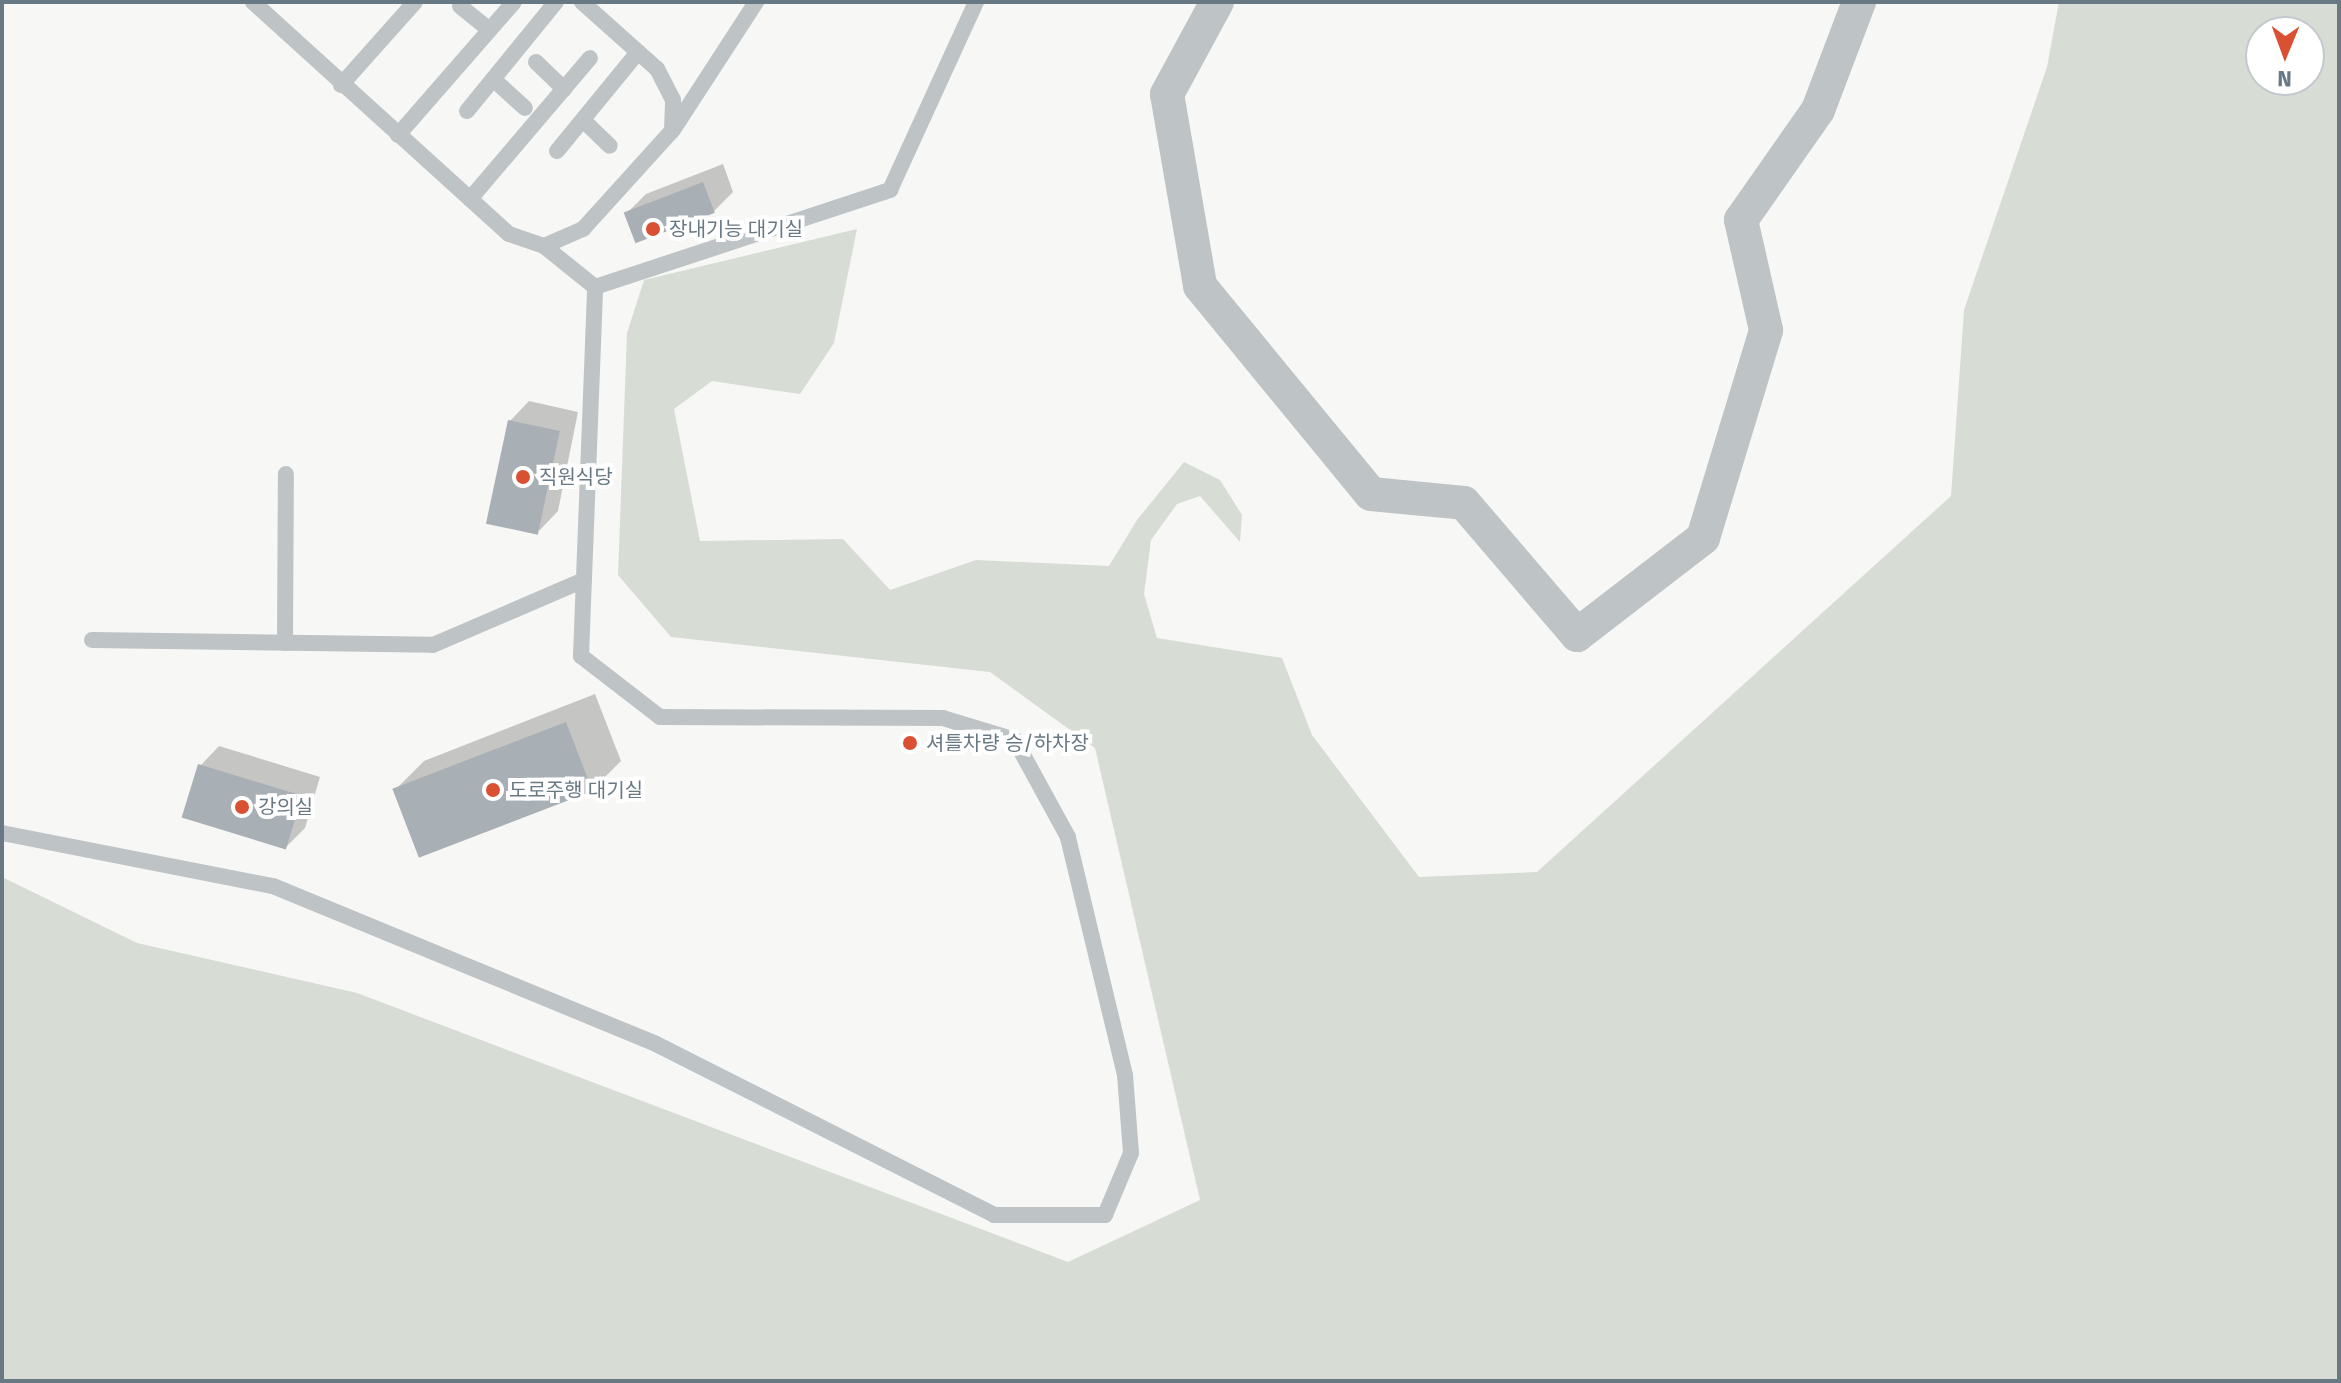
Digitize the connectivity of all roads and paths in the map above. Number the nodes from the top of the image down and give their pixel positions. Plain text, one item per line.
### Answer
1 (253, 2) edge
2 (415, 2) edge
3 (514, 2) edge
4 (556, 2) edge
5 (582, 2) edge
6 (756, 2) edge
7 (976, 2) edge
8 (1217, 2) edge
9 (1859, 2) edge
10 (460, 6) dead end
11 (490, 30) junction
12 (638, 52) junction
13 (590, 58) dead end
14 (536, 62) dead end
15 (493, 79) junction
16 (341, 85) junction
17 (564, 89) junction
18 (525, 108) dead end
19 (467, 111) dead end
20 (583, 120) junction
21 (672, 131) junction
22 (398, 135) junction
23 (610, 146) dead end
24 (557, 151) dead end
25 (470, 199) junction
26 (544, 246) junction
27 (595, 287) junction
28 (286, 474) dead end
29 (584, 580) junction
30 (92, 640) dead end
31 (285, 643) junction
32 (2, 833) edge

1 - 16 lane
2 - 16 lane
3 - 11 lane
4 - 15 lane
5 - 12 lane
6 - 21 lane
7 - 27 lane
8 - 9 street
10 - 11 lane
11 - 22 lane
12 - 20 lane
12 - 21 lane
13 - 17 lane
14 - 17 lane
15 - 18 lane
15 - 19 lane
16 - 22 lane
17 - 25 lane
20 - 23 lane
20 - 24 lane
21 - 26 lane
22 - 25 lane
25 - 26 lane
26 - 27 lane
27 - 29 lane
28 - 31 lane
29 - 31 lane
29 - 32 lane
30 - 31 lane

